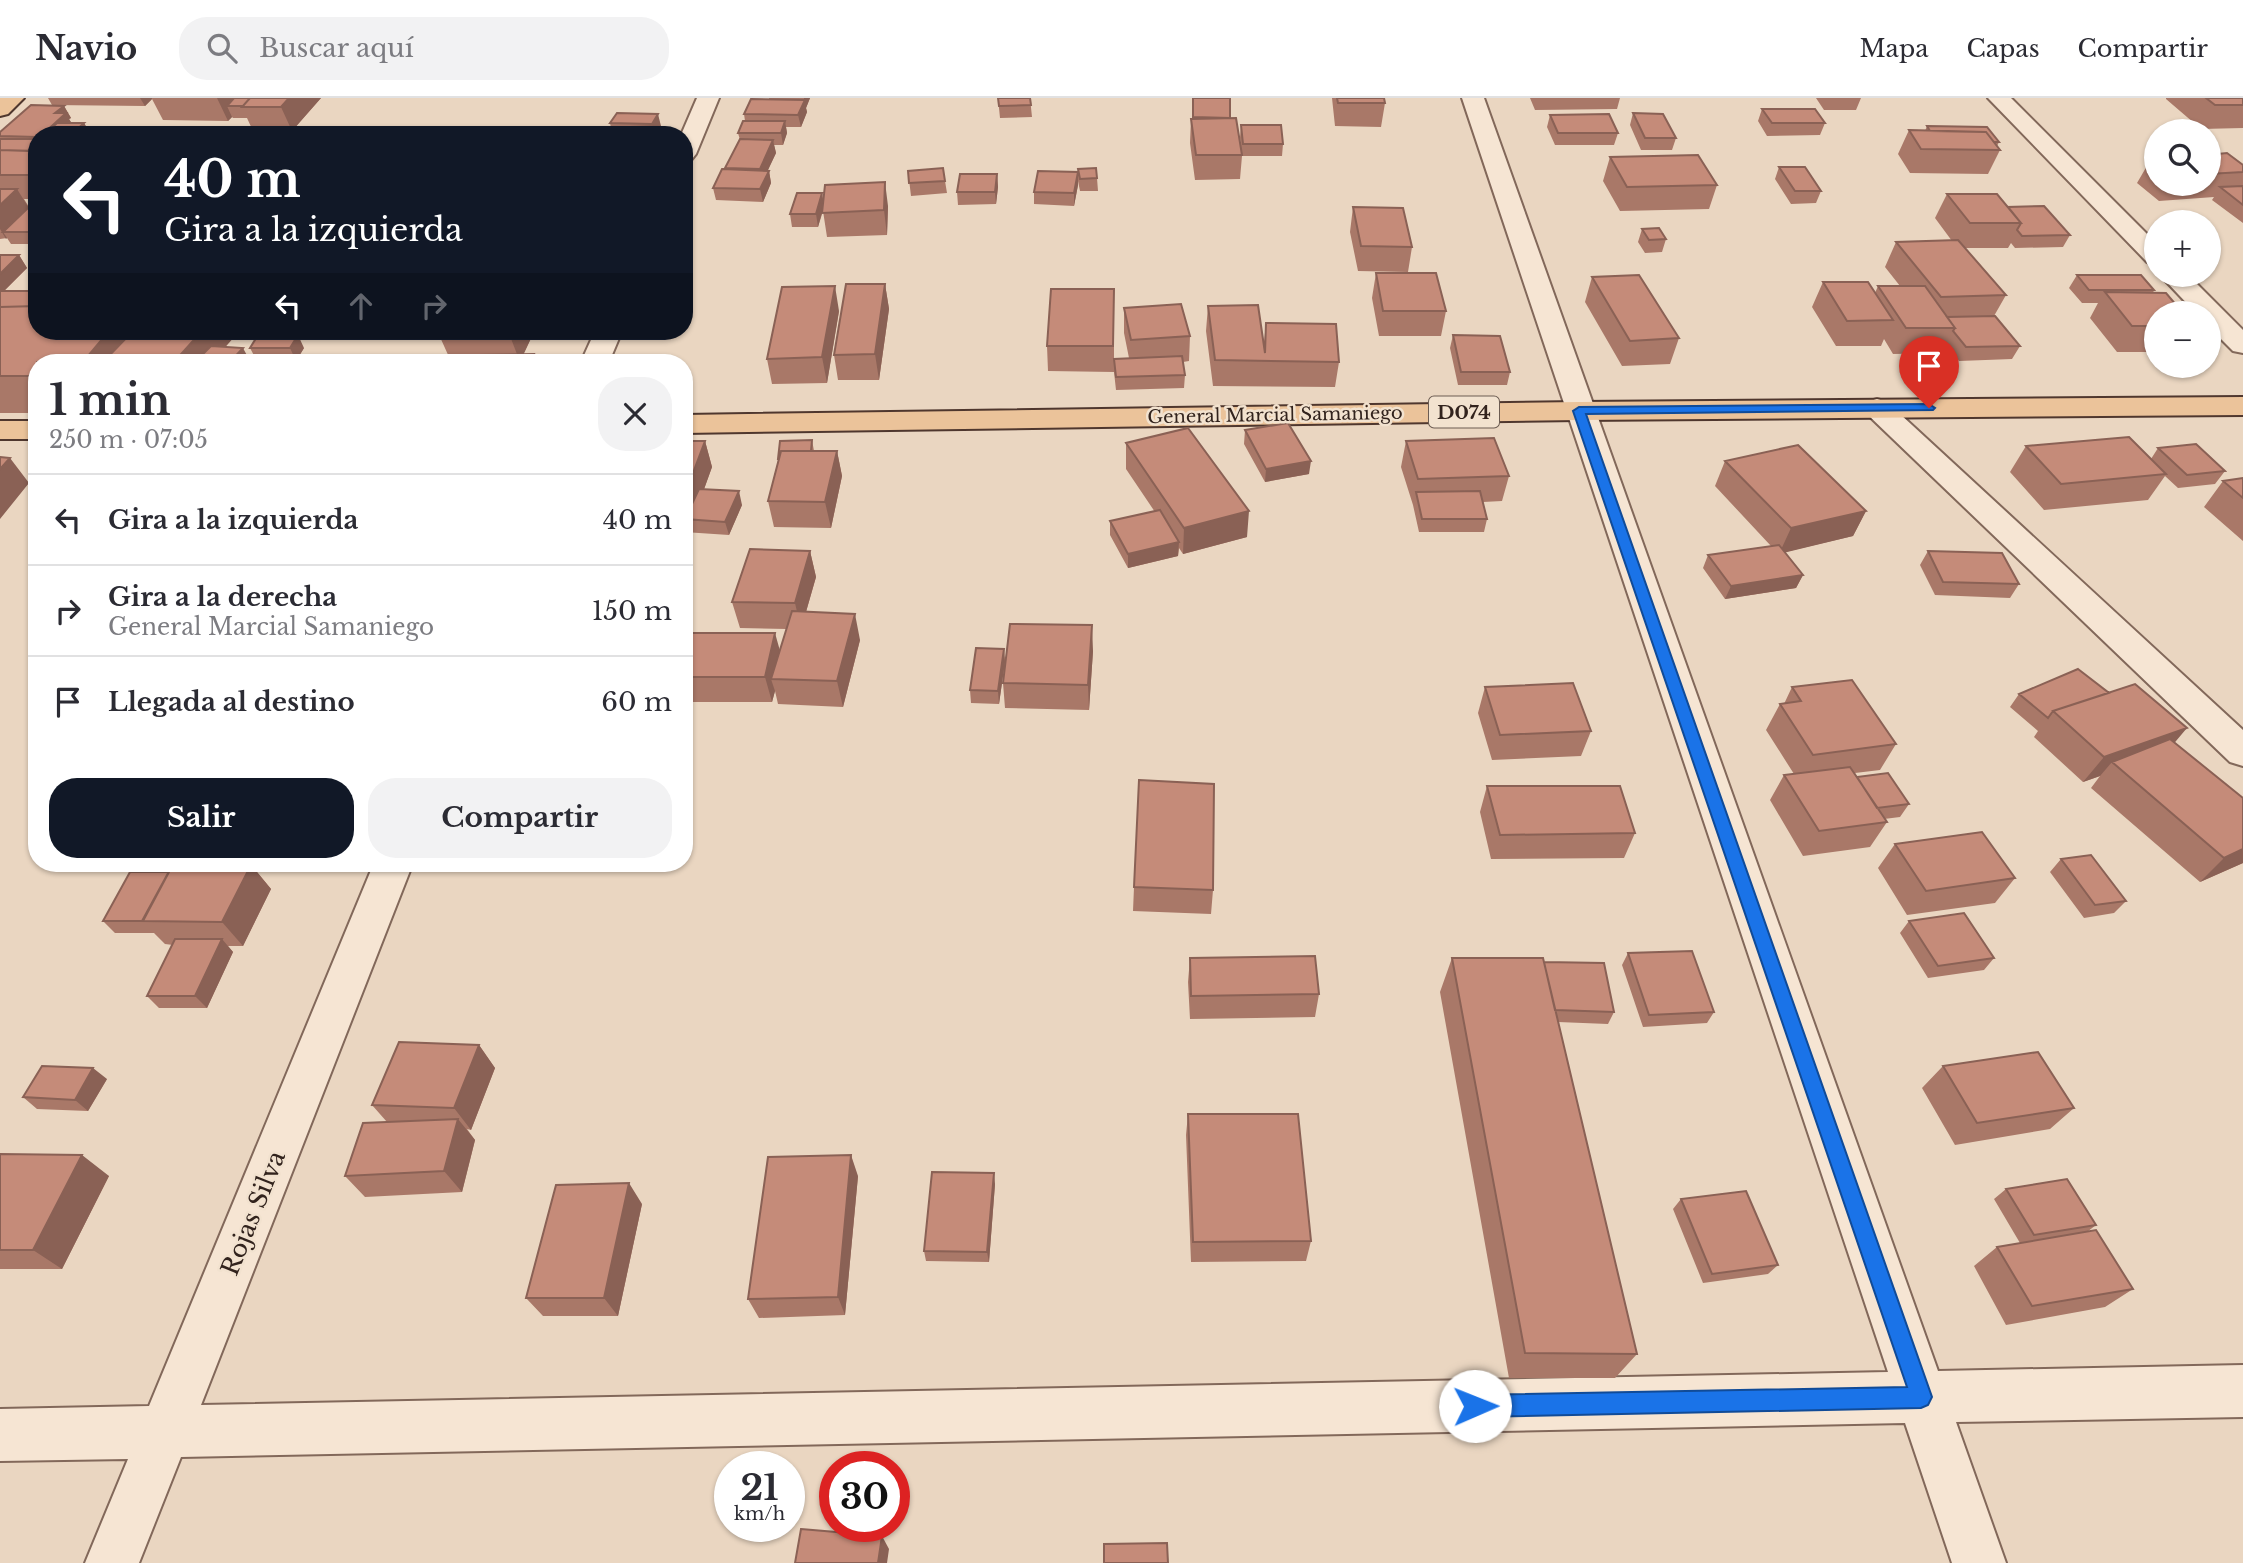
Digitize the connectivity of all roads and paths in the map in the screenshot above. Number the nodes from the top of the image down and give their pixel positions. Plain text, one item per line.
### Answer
1 (13, 98) edge
2 (708, 98) edge
3 (1473, 98) edge
4 (1999, 98) edge
5 (0, 109) edge
6 (693, 133) edge
7 (2144, 245) edge
8 (2186, 287) edge
9 (2243, 345) edge
10 (2243, 406) edge
11 (1877, 408) junction
12 (1579, 411) junction
13 (693, 424) edge
14 (0, 430) edge
15 (28, 430) edge
16 (2243, 752) edge
17 (389, 872) edge
18 (2243, 1391) edge
19 (1921, 1397) junction
20 (166, 1431) junction
21 (0, 1435) edge
22 (112, 1563) edge
23 (1979, 1563) edge

1 - 5 main road
2 - 6 street
3 - 12 street
4 - 7 street
8 - 9 street
10 - 11 main road, General Marcial Samaniego / D074
11 - 12 main road, General Marcial Samaniego / D074
11 - 16 street
12 - 13 main road, General Marcial Samaniego / D074
12 - 19 street
14 - 15 main road
17 - 20 street, Rojas Silva
18 - 19 street
19 - 20 street
19 - 23 street
20 - 21 street
20 - 22 street, Rojas Silva

